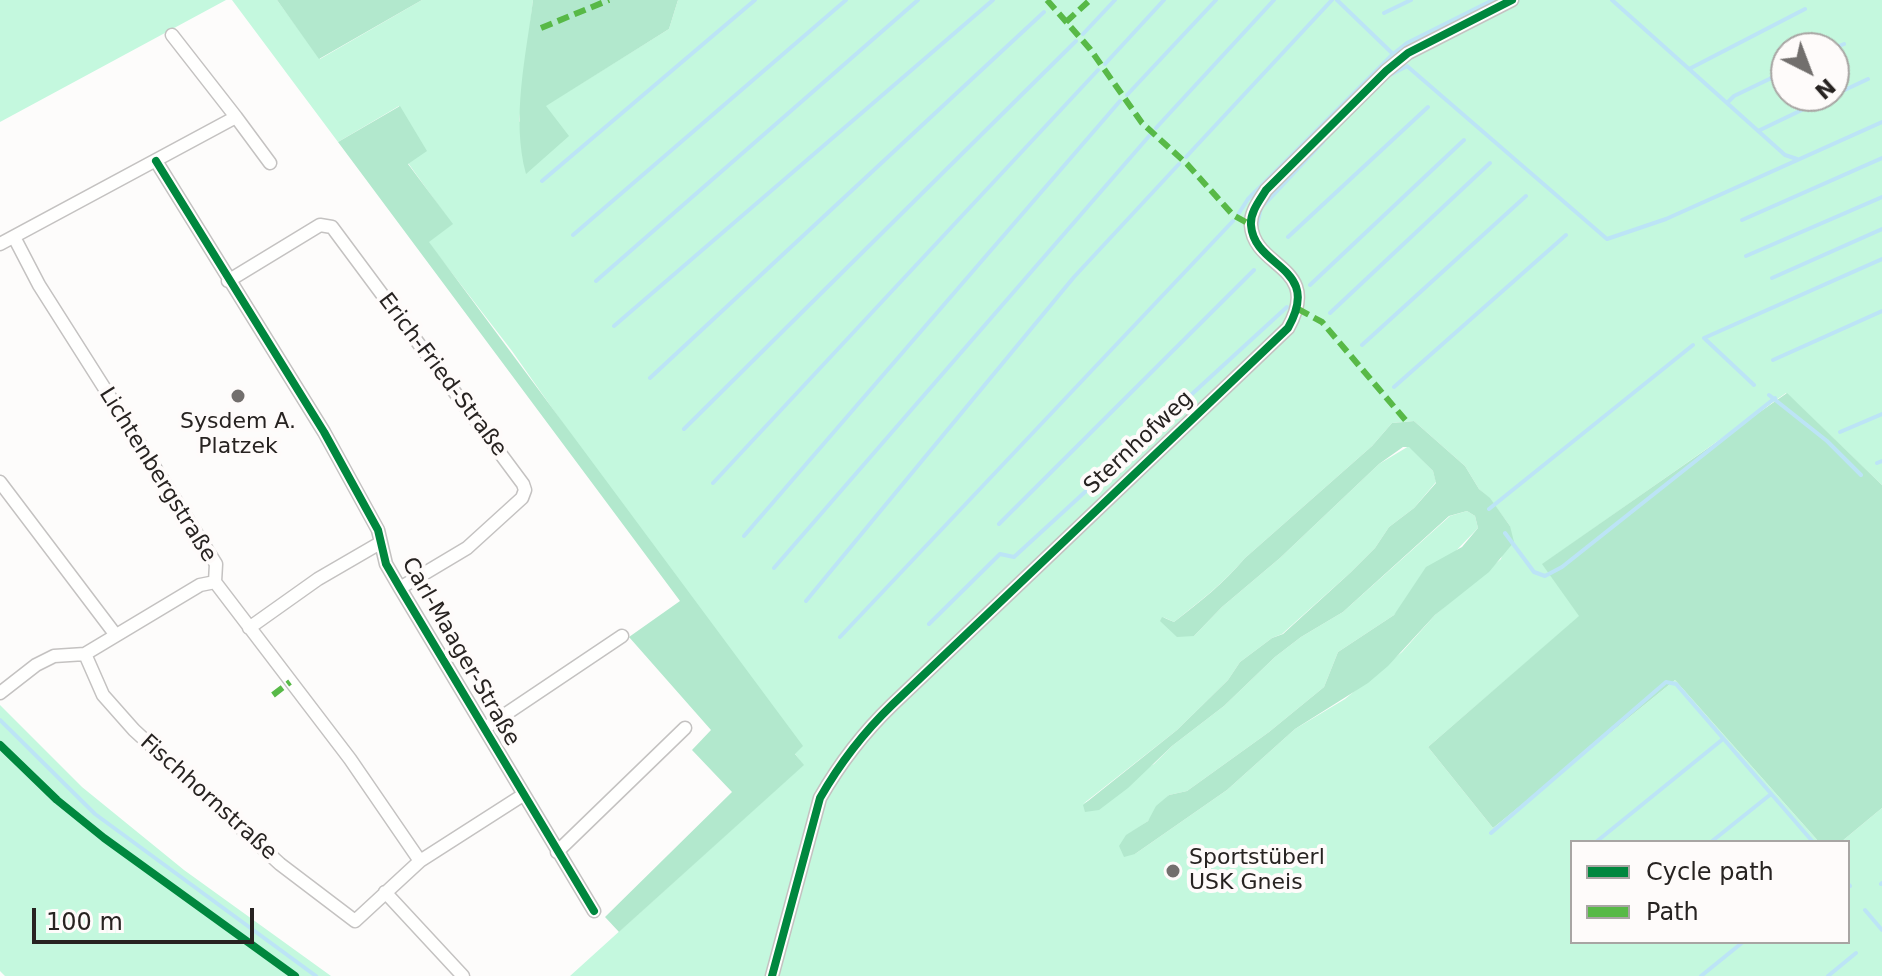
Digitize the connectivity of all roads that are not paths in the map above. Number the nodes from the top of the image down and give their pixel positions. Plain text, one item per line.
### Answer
1 (1512, 0) edge
2 (172, 35) dead end
3 (236, 117) junction
4 (156, 161) junction
5 (270, 163) dead end
6 (14, 237) junction
7 (0, 244) edge
8 (228, 281) junction
9 (0, 482) edge
10 (380, 543) junction
11 (215, 582) junction
12 (400, 588) junction
13 (249, 628) junction
14 (115, 634) junction
15 (622, 636) dead end
16 (85, 654) junction
17 (0, 693) edge
18 (485, 728) junction
19 (685, 728) dead end
20 (523, 795) junction
21 (557, 852) junction
22 (420, 861) junction
23 (385, 892) junction
24 (594, 911) dead end
25 (463, 976) edge
26 (772, 976) edge

1 - 26 street, Sternhofweg
2 - 3 street
3 - 4 street
3 - 5 street
4 - 6 street
4 - 8 street, Carl-Maager-Straße
6 - 7 street
6 - 11 street, Lichtenbergstraße
8 - 10 street, Carl-Maager-Straße
8 - 12 street, Erich-Fried-Straße
9 - 14 street
10 - 12 street, Carl-Maager-Straße
10 - 13 street
11 - 13 street, Lichtenbergstraße
11 - 14 street
12 - 18 street, Carl-Maager-Straße
13 - 22 street, Lichtenbergstraße
14 - 16 street
15 - 18 street
16 - 17 street
16 - 23 street, Fischhornstraße
18 - 20 street, Carl-Maager-Straße
19 - 21 street
20 - 21 street, Carl-Maager-Straße
20 - 22 street
21 - 24 street, Carl-Maager-Straße
22 - 23 street
23 - 25 street

